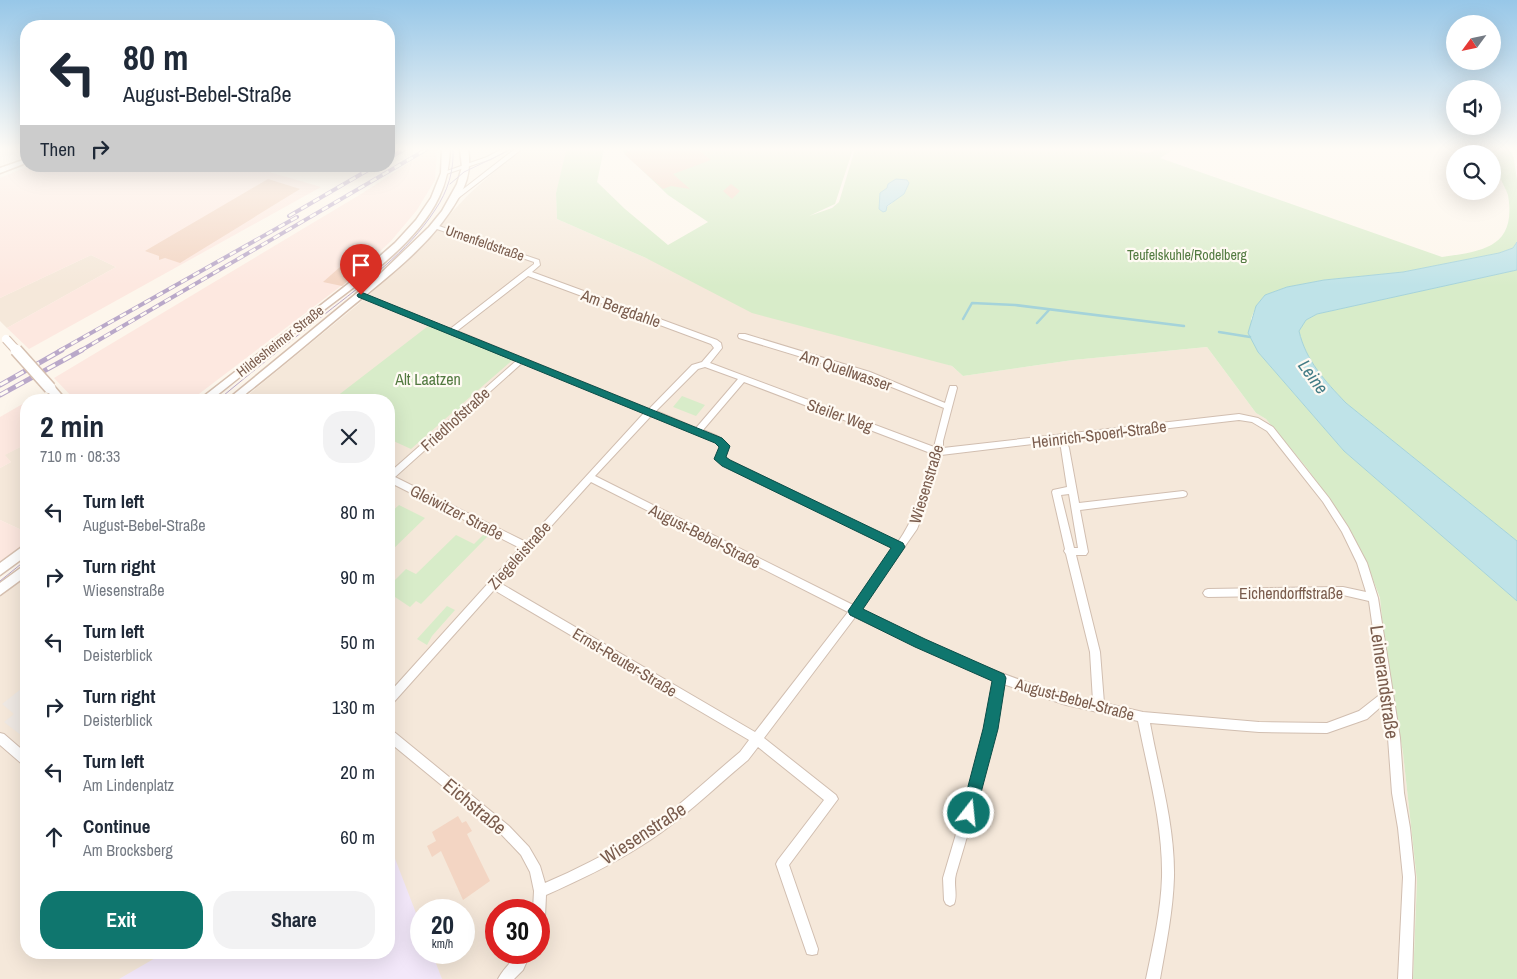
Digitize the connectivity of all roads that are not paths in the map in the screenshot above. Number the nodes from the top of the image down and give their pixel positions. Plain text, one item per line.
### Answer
1 (436, 195) edge
2 (456, 195) edge
3 (459, 195) edge
4 (455, 198) junction
5 (433, 226) junction
6 (527, 273) junction
7 (361, 295) junction
8 (452, 332) junction
9 (3, 336) edge
10 (742, 336) dead end
11 (521, 360) junction
12 (705, 364) junction
13 (742, 378) junction
14 (953, 388) dead end
15 (56, 394) edge
16 (212, 394) edge
17 (239, 394) edge
18 (948, 407) junction
19 (650, 412) junction
20 (1259, 421) joint
21 (698, 432) junction
22 (1061, 439) junction
23 (938, 452) junction
24 (395, 473) edge
25 (589, 477) junction
26 (395, 481) edge
27 (1072, 490) junction
28 (1183, 494) dead end
29 (1076, 507) junction
30 (525, 546) junction
31 (898, 547) junction
32 (1069, 551) junction
33 (20, 554) edge
34 (0, 570) edge
35 (20, 574) edge
36 (493, 584) junction
37 (0, 590) edge
38 (1208, 593) dead end
39 (1373, 598) junction
40 (854, 611) junction
41 (999, 678) junction
42 (395, 693) edge
43 (1387, 695) junction
44 (1099, 707) junction
45 (1143, 717) junction
46 (0, 738) edge
47 (395, 740) edge
48 (756, 740) junction
49 (20, 755) edge
50 (949, 878) joint
51 (540, 891) junction
52 (540, 899) edge
53 (950, 900) dead end
54 (812, 949) dead end
55 (519, 964) edge
56 (505, 979) edge
57 (1154, 979) edge
58 (1405, 979) edge

1 - 16 main road, Hildesheimer Straße
2 - 4 main road
3 - 4 street, Hildesheimer Straße
4 - 5 main road, Hildesheimer Straße
5 - 6 street, Urnenfeldstraße
5 - 7 main road, Hildesheimer Straße
6 - 8 street
6 - 12 street, Am Bergdahle
7 - 8 street
7 - 17 main road, Hildesheimer Straße
8 - 11 street
9 - 15 main road, bridge
10 - 18 street, Am Quellwasser
11 - 19 street
11 - 24 street, Friedhofstraße
12 - 13 street, Steiler Weg
12 - 19 street, Ziegeleistraße
13 - 21 street
13 - 23 street, Steiler Weg
14 - 18 street, Wiesenstraße
18 - 23 street, Wiesenstraße
19 - 21 street
19 - 25 street, Ziegeleistraße
20 - 22 street, Heinrich-Spoerl-Straße
20 - 39 street, Leinerandstraße
21 - 31 street
22 - 23 street, Heinrich-Spoerl-Straße
22 - 27 street
23 - 31 street, Wiesenstraße
25 - 30 street, Ziegeleistraße
25 - 40 street, August-Bebel-Straße
26 - 30 street, Gleiwitzer Straße
27 - 29 street
27 - 32 street
28 - 29 street
29 - 32 street
30 - 36 street, Ziegeleistraße
31 - 40 street, Wiesenstraße
32 - 44 street
33 - 34 main road
35 - 37 main road
36 - 42 street, Ziegeleistraße
36 - 48 street, Ernst-Reuter-Straße
38 - 39 street, Eichendorffstraße
39 - 43 street, Leinerandstraße
40 - 41 street, August-Bebel-Straße
40 - 48 street, Wiesenstraße
41 - 44 street, August-Bebel-Straße
41 - 50 street
43 - 45 street, August-Bebel-Straße
43 - 58 street, Leinerandstraße
44 - 45 street, August-Bebel-Straße
45 - 57 street
46 - 49 street
47 - 51 street, Eichstraße
48 - 51 street, Wiesenstraße
48 - 54 street
50 - 53 street
51 - 52 street, Eichstraße
55 - 56 street

